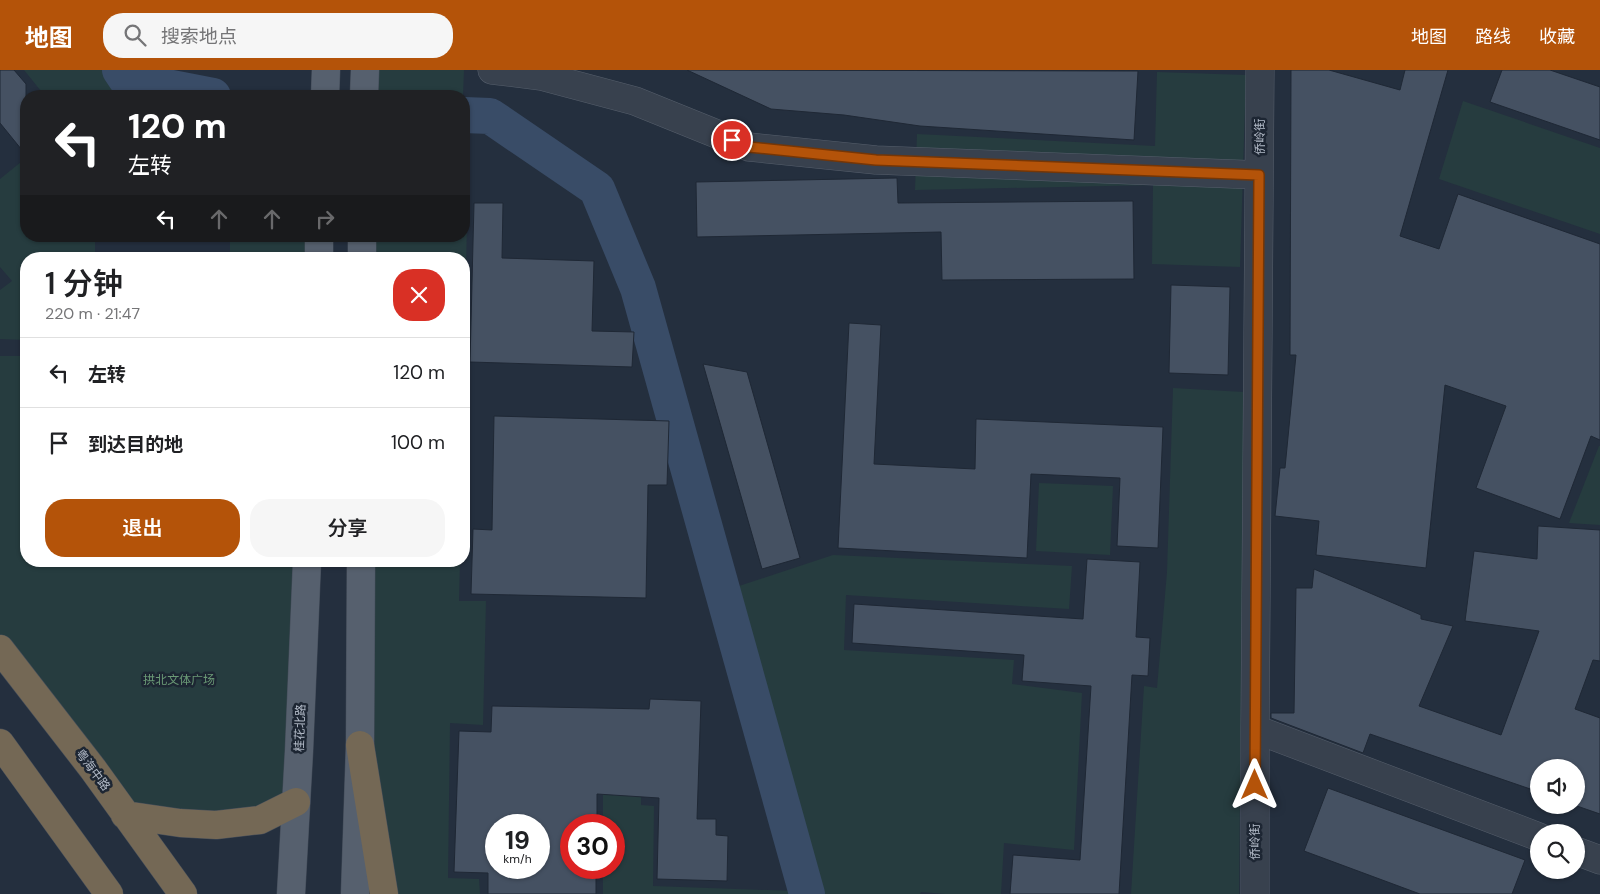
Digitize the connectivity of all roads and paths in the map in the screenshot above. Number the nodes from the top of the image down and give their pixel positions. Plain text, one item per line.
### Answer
1 (492, 70) edge
2 (1260, 70) edge
3 (1259, 175) junction
4 (306, 567) edge
5 (361, 567) edge
6 (0, 649) edge
7 (1255, 730) junction
8 (0, 743) edge
9 (360, 745) junction
10 (296, 802) junction
11 (46, 805) junction
12 (125, 815) junction
13 (1530, 834) edge
14 (1585, 854) edge
15 (1600, 860) edge
16 (87, 894) edge
17 (109, 894) edge
18 (183, 894) edge
19 (291, 894) edge
20 (355, 894) edge
21 (384, 894) edge
22 (1255, 894) edge

1 - 3 street
2 - 3 street, 侨岭街
3 - 7 street, 侨岭街
4 - 10 main road, 桂花北路
5 - 9 main road
6 - 12 highway, 粤海中路
7 - 13 street
7 - 22 street, 侨岭街
8 - 11 highway
9 - 20 main road
9 - 21 highway
10 - 12 highway
10 - 19 main road, 桂花北路
11 - 16 highway
11 - 17 highway
12 - 18 highway, 粤海中路
14 - 15 street

